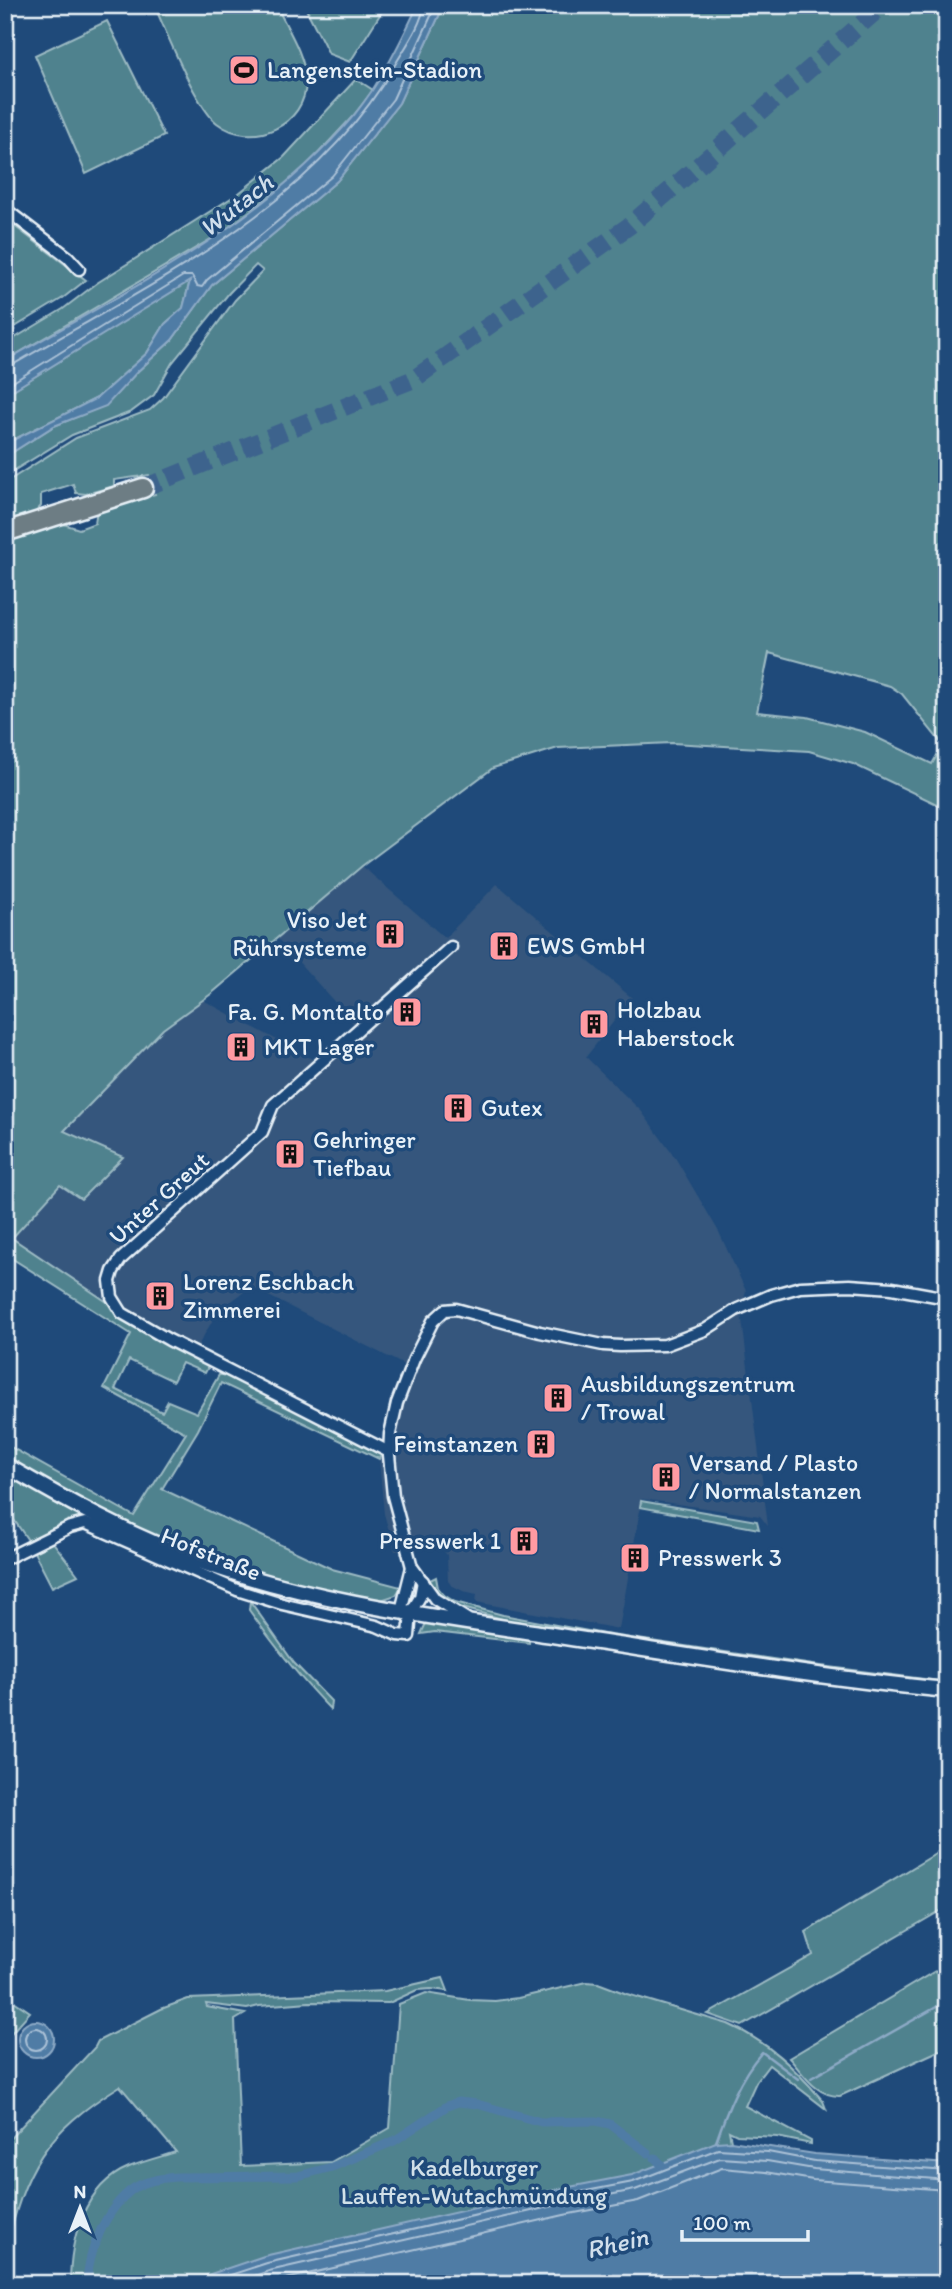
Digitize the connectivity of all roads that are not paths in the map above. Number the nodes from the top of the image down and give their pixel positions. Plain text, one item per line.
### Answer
1 (5, 209) edge
2 (79, 269) dead end
3 (143, 488) tunnel mouth
4 (5, 532) edge
5 (451, 947) dead end
6 (947, 1298) edge
7 (389, 1452) junction
8 (5, 1465) edge
9 (5, 1559) edge
10 (412, 1567) junction
11 (423, 1581) junction
12 (406, 1611) junction
13 (475, 1623) junction
14 (947, 1690) edge

1 - 2 street
3 - 4 highway
5 - 7 street, Unter Greut
6 - 7 street
7 - 10 street
8 - 12 main road
9 - 12 street, Hofstraße
10 - 11 street
10 - 12 street
11 - 12 street
11 - 13 street
12 - 13 main road
13 - 14 main road

